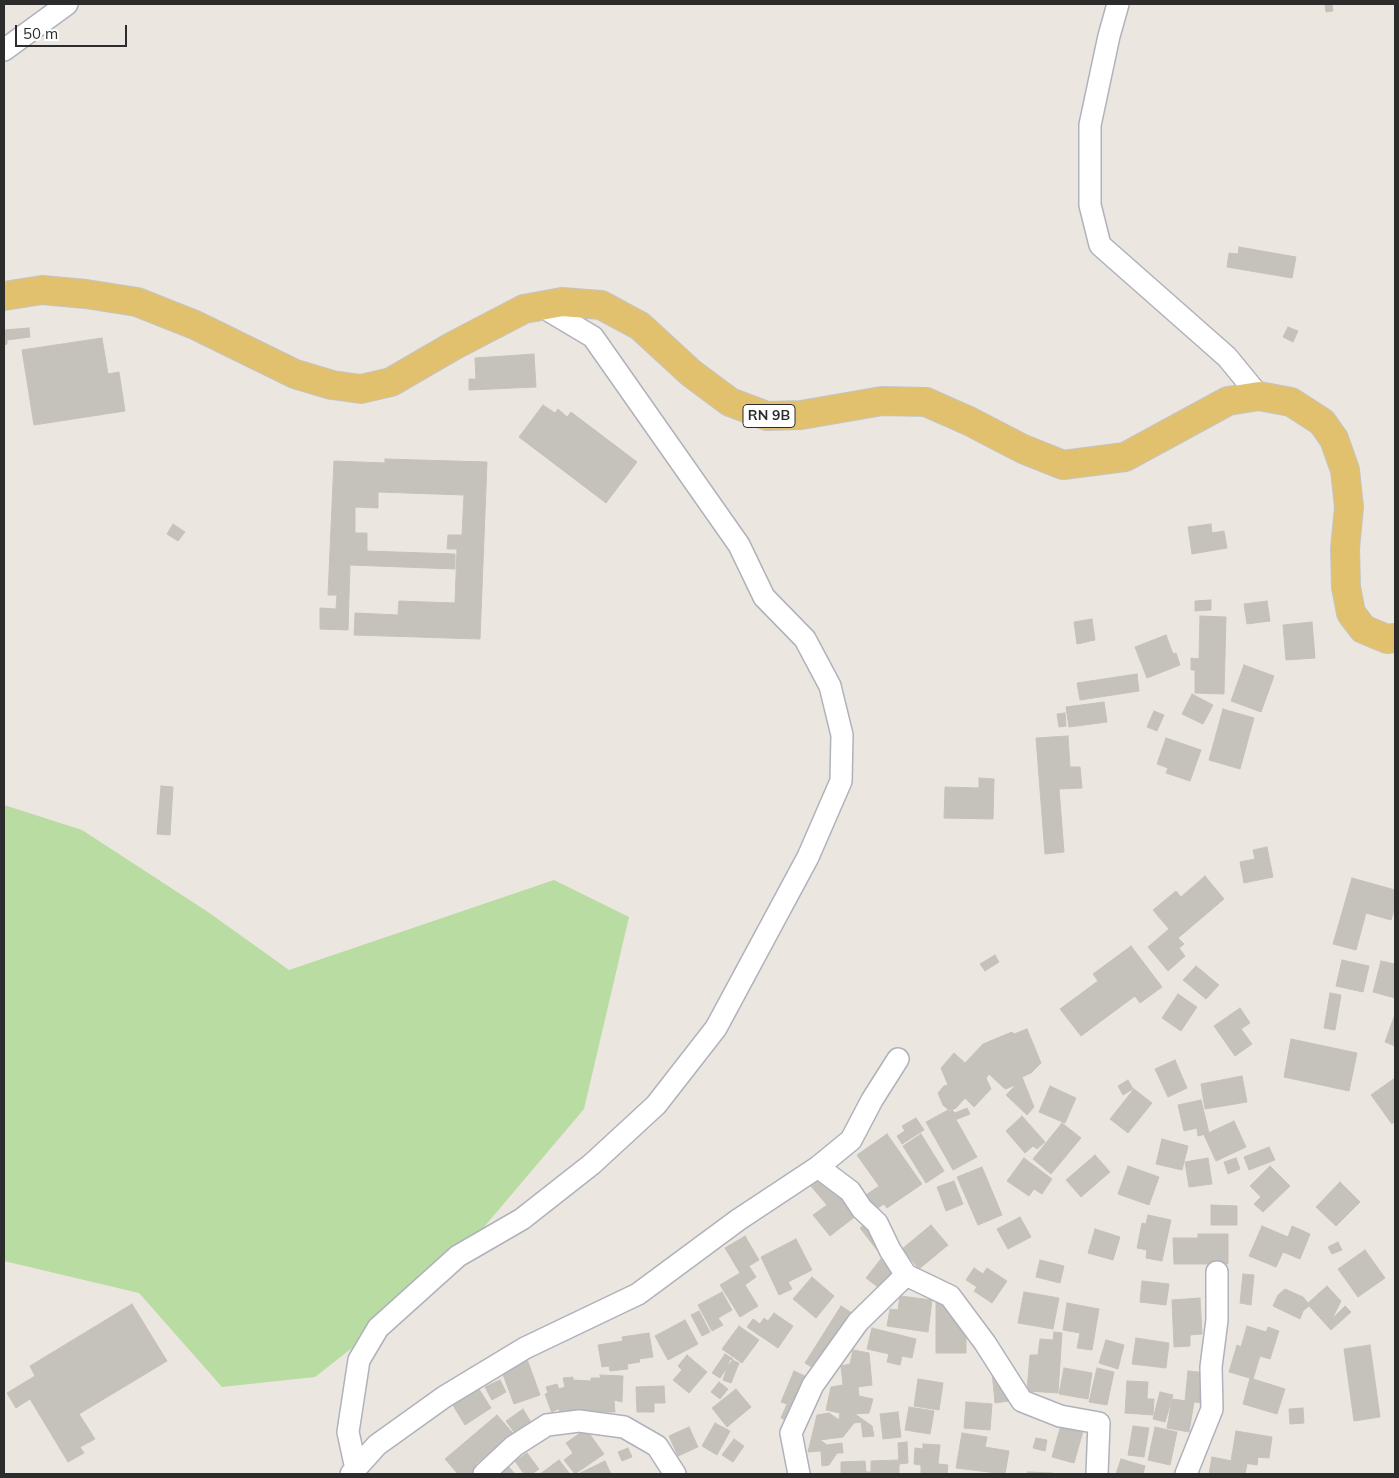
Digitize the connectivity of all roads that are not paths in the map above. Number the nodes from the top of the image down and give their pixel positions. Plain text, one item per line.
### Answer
1 (1118, 4) edge
2 (59, 6) edge
3 (4, 50) edge
4 (4, 296) edge
5 (541, 306) junction
6 (1259, 396) junction
7 (1395, 638) edge
8 (898, 1059) dead end
9 (818, 1167) junction
10 (1217, 1272) dead end
11 (906, 1275) junction
12 (353, 1472) edge
13 (484, 1474) edge
14 (675, 1474) edge
15 (800, 1474) edge
16 (1098, 1474) edge
17 (1186, 1474) edge

1 - 6 street
2 - 3 street
4 - 5 main road, RN 9B
5 - 6 main road, RN 9B
5 - 12 street
6 - 7 main road, RN 9B
8 - 9 street
9 - 11 street
9 - 12 street
10 - 17 street
11 - 15 street
11 - 16 street
13 - 14 street

